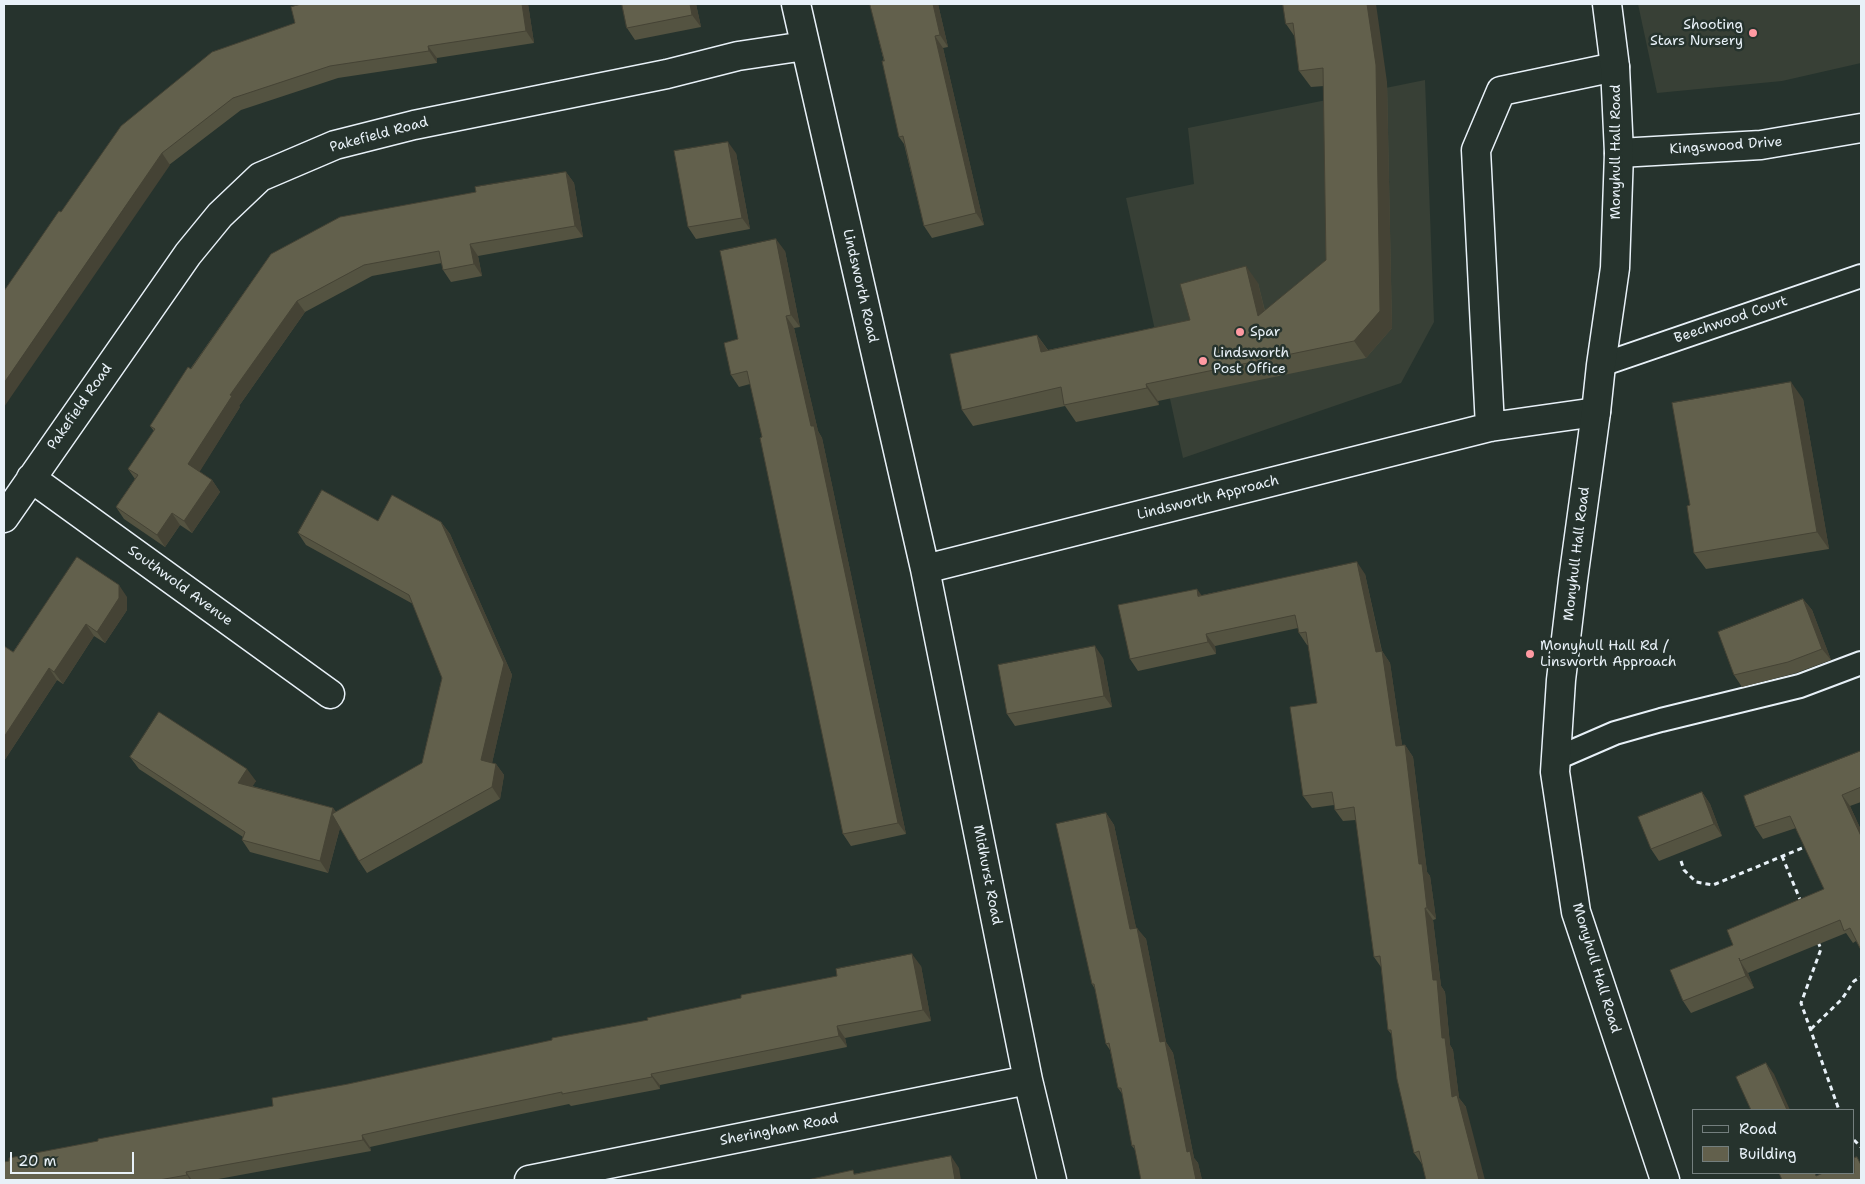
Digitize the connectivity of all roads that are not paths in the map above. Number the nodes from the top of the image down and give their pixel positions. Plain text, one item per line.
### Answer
1 (796, 4) edge
2 (1607, 4) edge
3 (804, 46) junction
4 (1615, 67) junction
5 (1861, 128) edge
6 (1619, 153) junction
7 (1861, 276) edge
8 (1600, 365) junction
9 (1596, 412) junction
10 (1490, 426) junction
11 (30, 478) junction
12 (4, 518) edge
13 (925, 569) junction
14 (1861, 663) edge
15 (330, 694) dead end
16 (1556, 759) junction
17 (1028, 1080) junction
18 (529, 1180) edge
19 (1052, 1180) edge
20 (1665, 1180) edge

1 - 3 street, Lindsworth Road
2 - 4 street, Monyhull Hall Road
3 - 11 street, Pakefield Road
3 - 13 street, Lindsworth Road
4 - 6 street, Monyhull Hall Road
4 - 10 street
5 - 6 street, Kingswood Drive
6 - 8 street, Monyhull Hall Road
7 - 8 lane, Beechwood Court
8 - 9 street, Monyhull Hall Road
9 - 10 street, Lindsworth Approach
9 - 16 street, Monyhull Hall Road
10 - 13 street, Lindsworth Approach
11 - 12 street, Pakefield Road
11 - 15 street, Southwold Avenue
13 - 17 street, Midhurst Road
14 - 16 lane
16 - 20 street, Monyhull Hall Road
17 - 18 street, Sheringham Road
17 - 19 street, Midhurst Road

